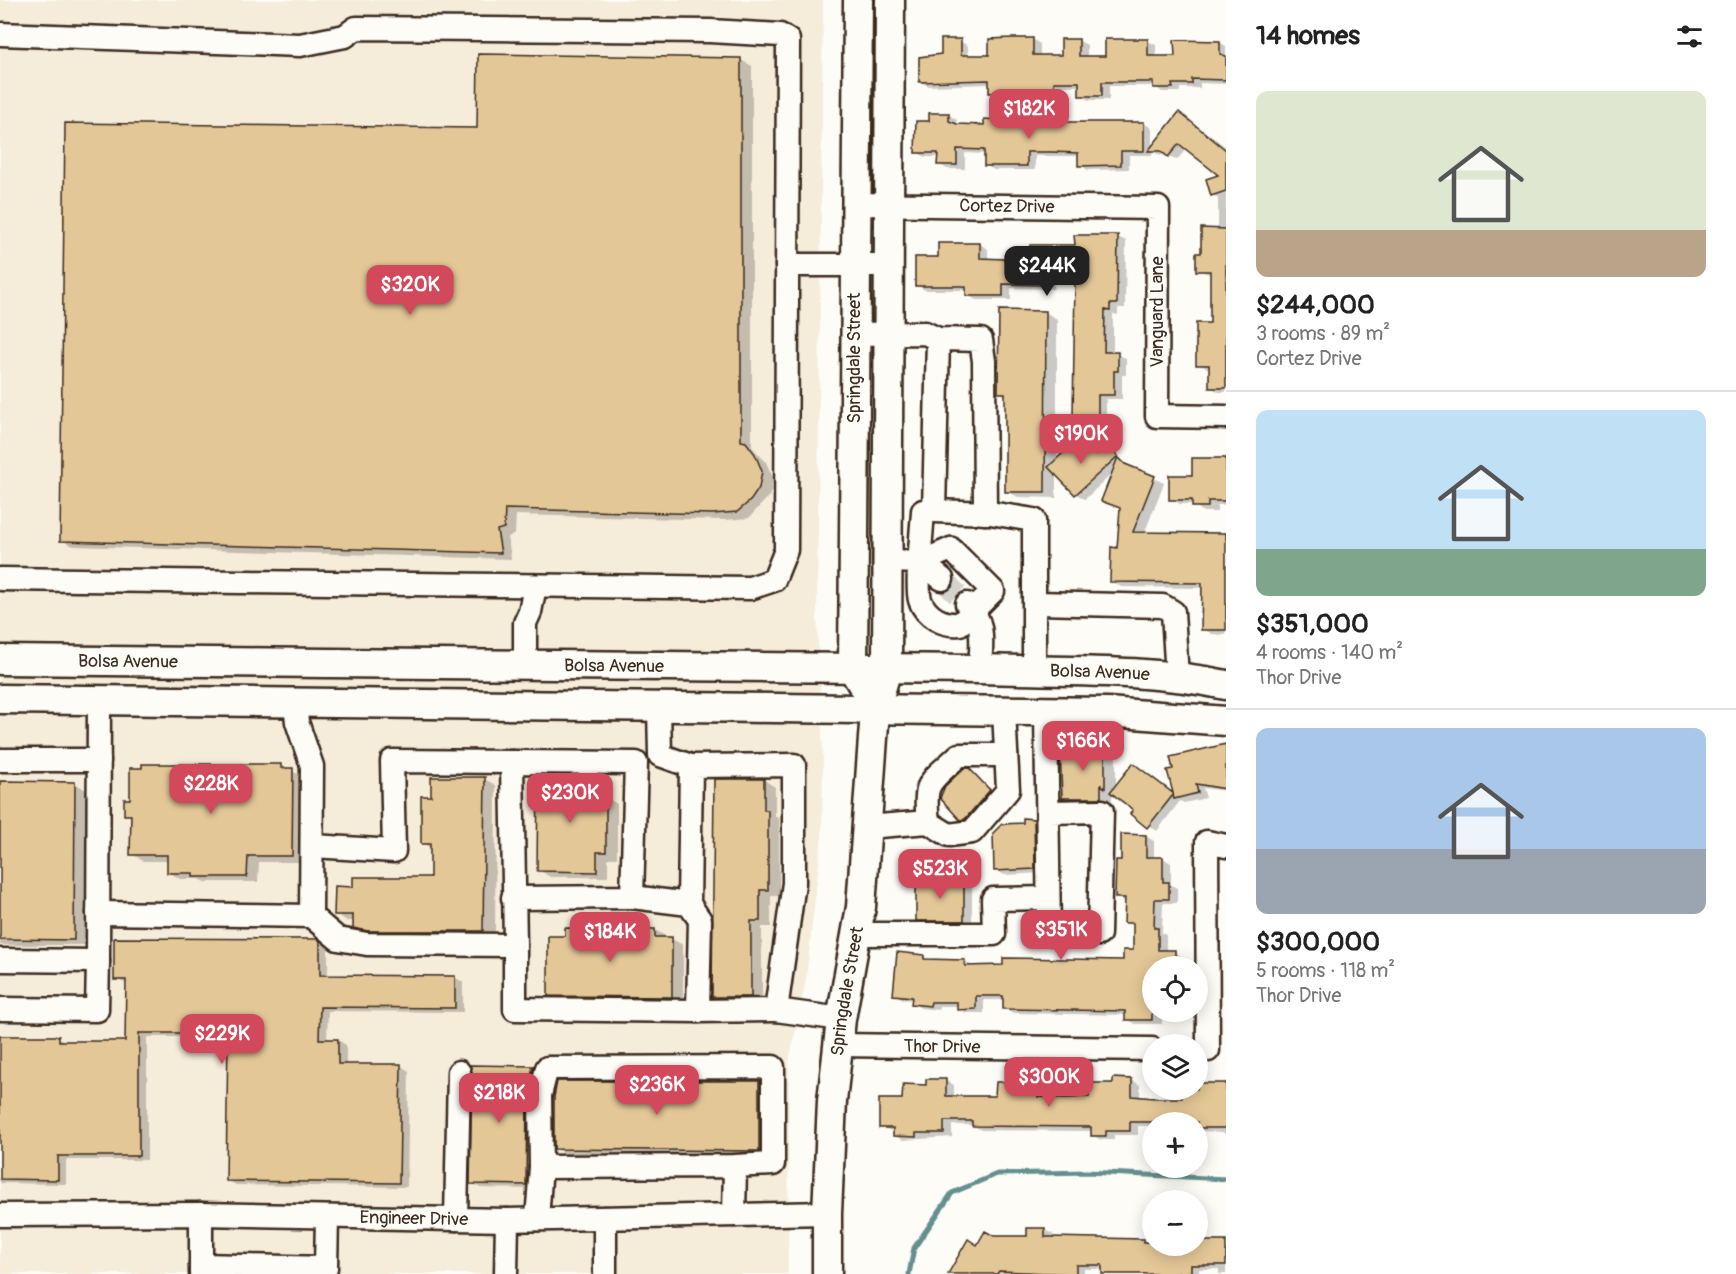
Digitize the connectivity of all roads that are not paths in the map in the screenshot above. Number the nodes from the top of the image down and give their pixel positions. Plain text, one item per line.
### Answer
1 (858, 0) edge
2 (890, 0) edge
3 (0, 34) edge
4 (855, 204) junction
5 (888, 204) junction
6 (1158, 208) joint
7 (787, 265) junction
8 (855, 265) junction
9 (888, 265) junction
10 (854, 334) junction
11 (888, 334) junction
12 (938, 339) junction
13 (1226, 417) edge
14 (887, 511) junction
15 (928, 511) junction
16 (985, 513) junction
17 (888, 561) junction
18 (921, 562) junction
19 (0, 579) edge
20 (942, 579) tunnel mouth
21 (525, 586) junction
22 (1036, 603) junction
23 (970, 607) junction
24 (0, 660) edge
25 (447, 665) junction
26 (525, 665) junction
27 (853, 669) junction
28 (887, 669) junction
29 (980, 669) junction
30 (1034, 671) junction
31 (1178, 678) junction
32 (1226, 685) edge
33 (0, 699) edge
34 (99, 700) junction
35 (295, 704) junction
36 (659, 707) junction
37 (875, 710) junction
38 (1004, 711) junction
39 (1046, 711) junction
40 (1226, 721) edge
41 (660, 755) junction
42 (1006, 755) junction
43 (0, 760) edge
44 (99, 760) junction
45 (512, 762) junction
46 (636, 763) junction
47 (691, 765) junction
48 (1048, 812) junction
49 (928, 822) junction
50 (867, 827) junction
51 (1216, 844) edge
52 (312, 846) junction
53 (632, 897) junction
54 (513, 898) junction
55 (1048, 898) junction
56 (689, 904) junction
57 (98, 913) junction
58 (311, 916) junction
59 (857, 934) junction
60 (514, 945) junction
61 (0, 960) edge
62 (98, 960) junction
63 (0, 1009) edge
64 (776, 1010) junction
65 (698, 1011) junction
66 (839, 1032) junction
67 (1142, 1048) edge
68 (1210, 1050) edge
69 (459, 1072) dead end
70 (735, 1166) junction
71 (541, 1167) junction
72 (827, 1213) junction
73 (201, 1214) junction
74 (0, 1215) edge
75 (734, 1215) junction
76 (327, 1217) junction
77 (605, 1218) junction
78 (456, 1219) junction
79 (537, 1219) junction
80 (507, 1220) junction
81 (201, 1269) edge
82 (506, 1274) edge
83 (605, 1274) edge
84 (827, 1274) edge

1 - 4 main road, Springdale Street
2 - 5 main road, Springdale Street
3 - 7 street
4 - 5 street, Cortez Drive
4 - 8 main road, Springdale Street
5 - 6 street, Cortez Drive
5 - 9 main road, Springdale Street
6 - 13 street, Vanguard Lane
7 - 8 street
7 - 21 street
8 - 9 street
8 - 10 main road, Springdale Street
9 - 11 main road, Springdale Street
10 - 11 street
10 - 27 main road, Springdale Street
11 - 12 street
11 - 14 main road, Springdale Street
12 - 15 street
12 - 16 street
14 - 15 street
14 - 17 main road, Springdale Street
15 - 16 street
15 - 18 street
16 - 22 street
17 - 18 street
17 - 28 main road, Springdale Street
18 - 20 street
18 - 23 street
18 - 23 street
19 - 21 street
21 - 26 street
22 - 30 street
22 - 31 street
23 - 29 street
24 - 25 main road, Bolsa Avenue
25 - 26 main road, Bolsa Avenue
25 - 35 main road
26 - 27 main road, Bolsa Avenue
27 - 28 main road, Bolsa Avenue
27 - 37 main road, Springdale Street
28 - 29 main road, Bolsa Avenue
28 - 37 main road, Springdale Street
29 - 30 main road, Bolsa Avenue
30 - 31 main road, Bolsa Avenue
31 - 32 main road, Bolsa Avenue
33 - 34 main road, Bolsa Avenue
34 - 35 main road, Bolsa Avenue
34 - 44 street
35 - 36 main road, Bolsa Avenue
35 - 52 street
36 - 37 main road, Bolsa Avenue
36 - 41 street
37 - 38 main road, Bolsa Avenue
37 - 50 main road, Springdale Street
38 - 39 main road, Bolsa Avenue
38 - 42 street
39 - 40 main road, Bolsa Avenue
39 - 48 street
41 - 46 street
41 - 47 street
42 - 49 street
42 - 49 street
43 - 44 street
44 - 57 street
45 - 46 street
45 - 52 street
45 - 54 street
46 - 53 street
47 - 56 street
47 - 64 street
48 - 55 street
48 - 55 street
49 - 50 street
50 - 59 main road, Springdale Street
51 - 68 street
52 - 58 street
53 - 54 street
53 - 56 street
54 - 60 street
55 - 59 street
56 - 65 street
57 - 58 street
57 - 62 street
58 - 60 street
59 - 66 main road, Springdale Street
60 - 65 street, Thor Drive
61 - 62 street
62 - 63 street
64 - 65 street, Thor Drive
64 - 66 street, Thor Drive
66 - 67 street, Thor Drive
66 - 72 main road, Springdale Street
69 - 78 street
70 - 71 street
70 - 71 street
70 - 75 street
71 - 79 street
72 - 75 street, Engineer Drive
72 - 84 main road, Springdale Street
73 - 74 street, Engineer Drive
73 - 76 street, Engineer Drive
73 - 81 street
75 - 77 street, Engineer Drive
76 - 78 street, Engineer Drive
76 - 81 street
77 - 79 street, Engineer Drive
77 - 83 street
78 - 80 street, Engineer Drive
79 - 80 street, Engineer Drive
80 - 82 street

